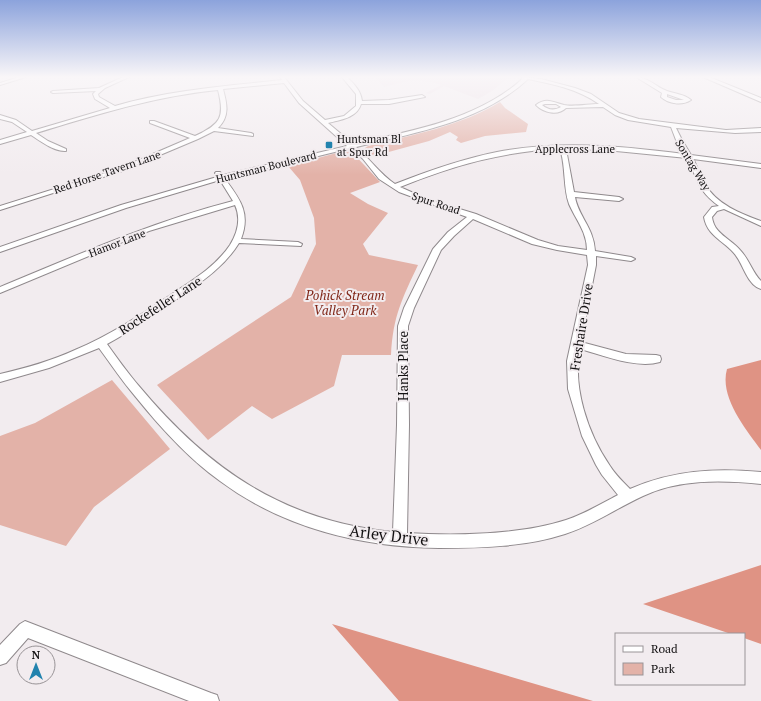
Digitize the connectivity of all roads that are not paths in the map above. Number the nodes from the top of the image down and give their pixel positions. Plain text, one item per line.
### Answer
1 (108, 110) edge
2 (225, 110) edge
3 (310, 110) edge
4 (357, 110) edge
5 (465, 110) edge
6 (476, 110) edge
7 (609, 110) edge
8 (0, 117) edge
9 (152, 122) dead end
10 (324, 122) junction
11 (672, 126) junction
12 (214, 129) junction
13 (761, 130) edge
14 (31, 132) junction
15 (251, 135) dead end
16 (196, 138) junction
17 (0, 142) edge
18 (350, 144) junction
19 (562, 147) junction
20 (64, 150) dead end
21 (690, 157) junction
22 (761, 166) edge
23 (219, 176) junction
24 (395, 187) junction
25 (570, 194) junction
26 (619, 199) dead end
27 (236, 202) junction
28 (726, 207) junction
29 (0, 208) edge
30 (473, 216) junction
31 (761, 224) edge
32 (14, 237) dead end
33 (236, 241) junction
34 (298, 244) dead end
35 (0, 250) edge
36 (592, 253) junction
37 (630, 259) dead end
38 (761, 286) edge
39 (0, 290) edge
40 (100, 343) junction
41 (576, 344) junction
42 (656, 359) dead end
43 (0, 378) edge
44 (761, 478) edge
45 (628, 497) junction
46 (400, 540) junction
47 (0, 657) edge
48 (211, 701) edge

1 - 14 street
2 - 12 street, Red Horse Tavern Lane
3 - 10 street, Spur Road
4 - 10 street
5 - 18 street, Huntsman Boulevard
6 - 18 street, Huntsman Boulevard
7 - 11 street
8 - 14 street
9 - 16 street
10 - 18 street, Spur Road
11 - 13 street
11 - 21 street, Sontag Way
12 - 15 street
12 - 16 street, Red Horse Tavern Lane
14 - 17 street
14 - 20 street
16 - 29 street, Red Horse Tavern Lane
18 - 23 street, Huntsman Boulevard
18 - 24 street, Spur Road
19 - 21 street, Applecross Lane
19 - 24 street, Applecross Lane
19 - 25 street, Freshaire Drive
21 - 22 street, Applecross Lane
21 - 28 street, Sontag Way
23 - 27 street, Rockefeller Lane
23 - 32 street, Huntsman Boulevard
23 - 35 street, Huntsman Boulevard
24 - 30 street, Spur Road
25 - 26 street
25 - 36 street, Freshaire Drive
27 - 33 street, Rockefeller Lane
27 - 39 street, Hamor Lane
28 - 31 street, Sontag Way
28 - 38 street
30 - 36 street, Spur Road
30 - 46 street, Hanks Place
33 - 34 street
33 - 40 street, Rockefeller Lane
36 - 37 street, Spur Road
36 - 41 street, Freshaire Drive
40 - 43 street, Rockefeller Lane
40 - 46 street, Arley Drive
41 - 42 street
41 - 45 street, Freshaire Drive
44 - 45 street, Arley Drive
45 - 46 street, Arley Drive
47 - 48 street

